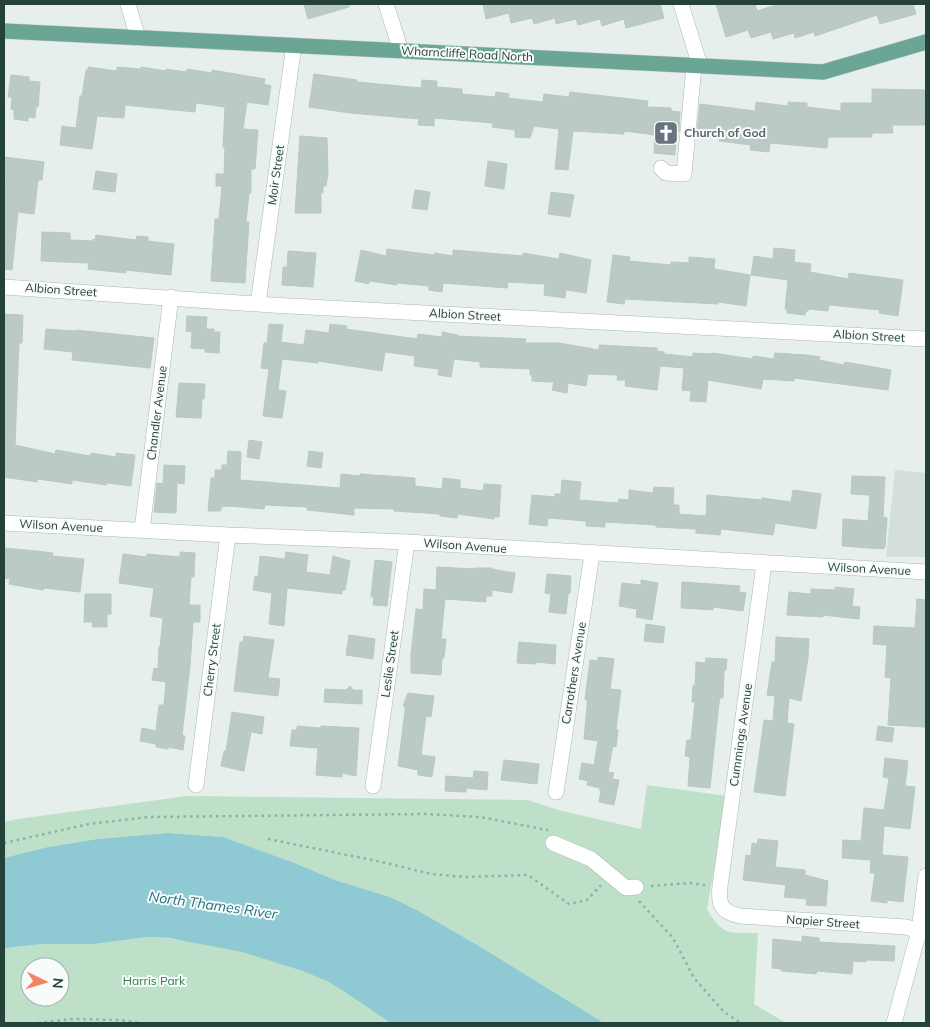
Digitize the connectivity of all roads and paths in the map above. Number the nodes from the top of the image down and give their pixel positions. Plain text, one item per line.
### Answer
1 (128, 4) edge
2 (386, 4) edge
3 (681, 4) edge
4 (4, 30) edge
5 (138, 38) junction
6 (926, 42) edge
7 (294, 46) junction
8 (401, 51) junction
9 (697, 66) junction
10 (661, 168) dead end
11 (4, 287) edge
12 (171, 297) junction
13 (258, 304) junction
14 (926, 339) edge
15 (4, 523) edge
16 (142, 530) junction
17 (228, 535) junction
18 (407, 542) junction
19 (592, 554) junction
20 (764, 564) junction
21 (926, 572) edge
22 (196, 785) dead end
23 (373, 786) dead end
24 (556, 792) dead end
25 (554, 837) joint
26 (268, 840) dead end
27 (4, 844) edge
28 (611, 875) junction
29 (926, 876) edge
30 (709, 885) dead end
31 (636, 887) junction
32 (722, 907) joint
33 (923, 932) edge
34 (38, 1023) edge
35 (140, 1023) edge
36 (741, 1023) edge
37 (894, 1023) edge

1 - 5 street
2 - 8 street
3 - 9 street
4 - 5 main road, Wharncliffe Road North
5 - 7 main road, Wharncliffe Road North
6 - 9 main road, Wharncliffe Road North
7 - 8 main road, Wharncliffe Road North
7 - 13 street, Moir Street
8 - 9 main road, Wharncliffe Road North
9 - 10 street
11 - 12 street, Albion Street
12 - 13 street, Albion Street
12 - 16 street, Chandler Avenue
13 - 14 street, Albion Street
15 - 16 street, Wilson Avenue
16 - 17 street, Wilson Avenue
17 - 18 street, Wilson Avenue
17 - 22 street, Cherry Street
18 - 19 street, Wilson Avenue
18 - 23 street, Leslie Street
19 - 20 street, Wilson Avenue
19 - 24 street, Carrothers Avenue
20 - 21 street, Wilson Avenue
20 - 32 street, Cummings Avenue
25 - 27 path
25 - 28 street
26 - 28 path
28 - 31 street
29 - 33 street
30 - 31 path
31 - 36 path
32 - 33 street, Napier Street
33 - 37 street
34 - 35 path

